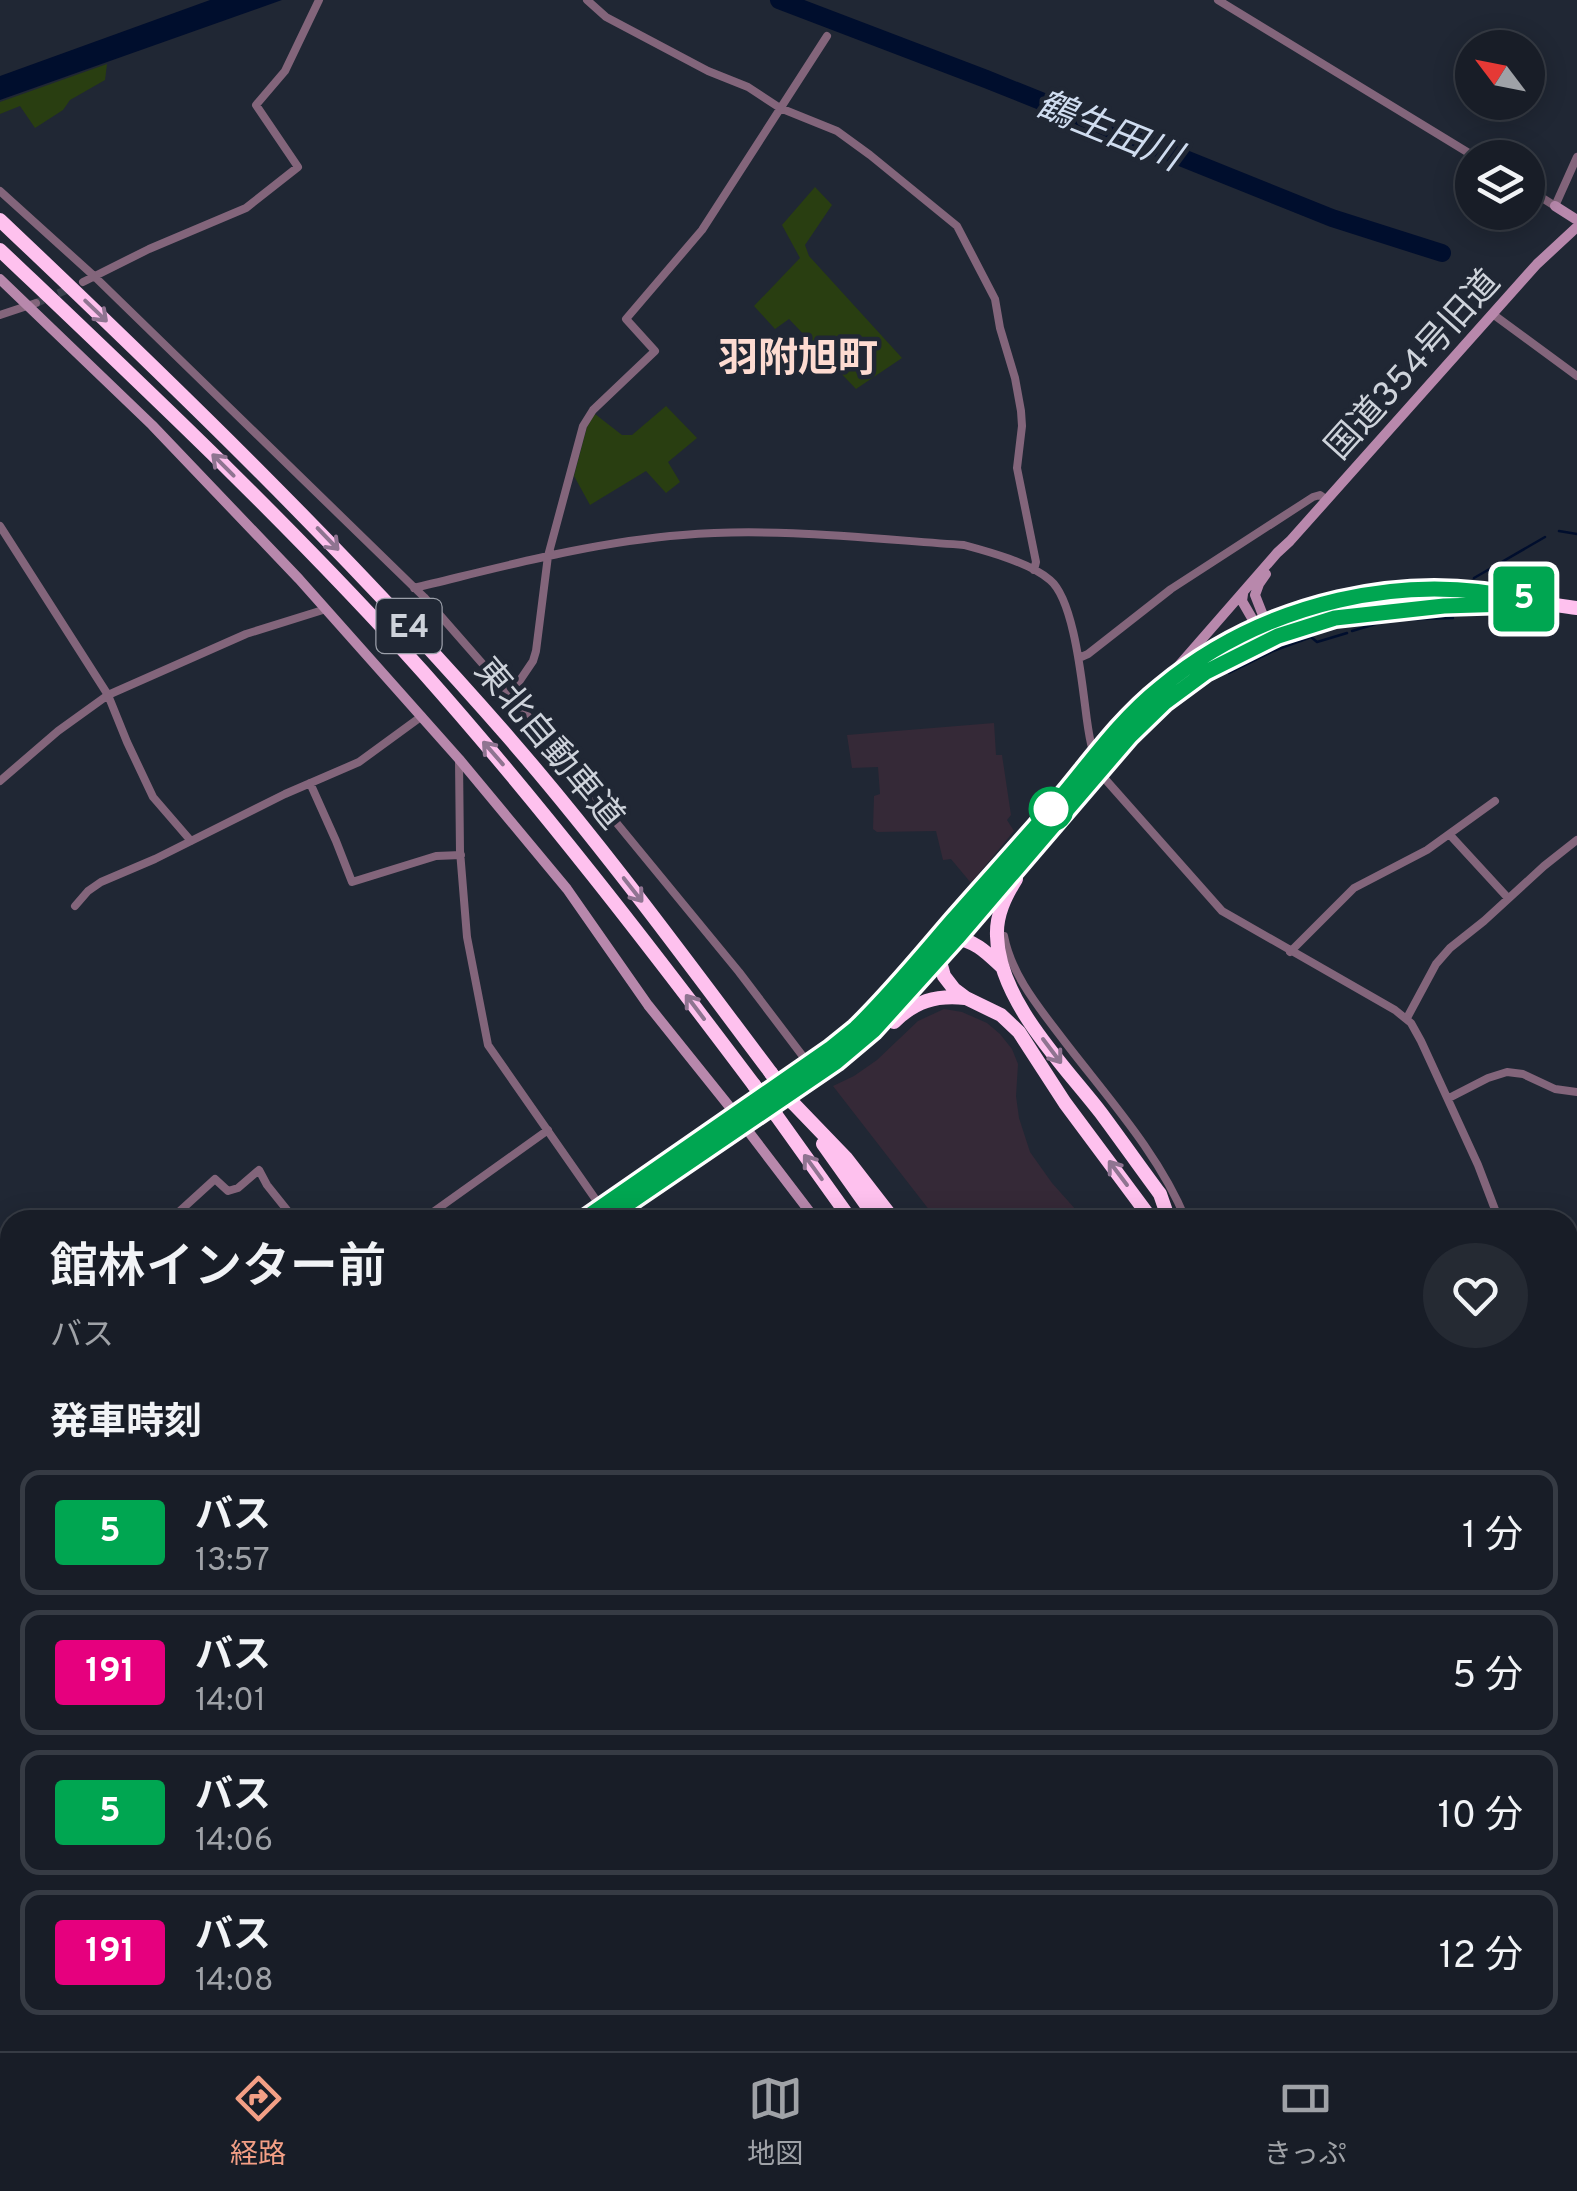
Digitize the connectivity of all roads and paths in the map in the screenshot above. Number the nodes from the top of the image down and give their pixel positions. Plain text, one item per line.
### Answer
1 (319, 0) edge
2 (587, 0) edge
3 (1218, 0) edge
4 (827, 36) dead end
5 (780, 108) junction
6 (1455, 145) edge
7 (1577, 158) edge
8 (0, 191) edge
9 (1545, 200) edge
10 (1555, 206) junction
11 (0, 220) edge
12 (1577, 223) edge
13 (0, 250) edge
14 (94, 276) junction
15 (0, 279) edge
16 (84, 282) tunnel mouth
17 (32, 304) junction
18 (1494, 315) junction
19 (0, 316) edge
20 (1577, 376) edge
21 (1327, 500) junction
22 (0, 526) edge
23 (1290, 541) junction
24 (548, 556) junction
25 (1034, 570) junction
26 (414, 588) junction
27 (1244, 591) junction
28 (1538, 603) junction
29 (1577, 608) edge
30 (326, 609) junction
31 (1261, 625) junction
32 (1267, 641) junction
33 (1079, 658) junction
34 (1161, 687) junction
35 (108, 694) junction
36 (510, 695) junction
37 (422, 716) junction
38 (460, 759) junction
39 (1097, 764) junction
40 (0, 781) edge
41 (310, 783) junction
42 (1496, 801) dead end
43 (1450, 836) junction
44 (1577, 840) edge
45 (191, 841) junction
46 (1037, 844) junction
47 (460, 855) junction
48 (1508, 898) junction
49 (74, 906) dead end
50 (1004, 936) dead end
51 (957, 938) junction
52 (937, 939) junction
53 (1290, 952) junction
54 (938, 960) junction
55 (1002, 968) junction
56 (966, 998) junction
57 (1407, 1018) junction
58 (836, 1062) junction
59 (808, 1063) junction
60 (1577, 1092) edge
61 (1449, 1098) junction
62 (794, 1103) junction
63 (740, 1120) junction
64 (548, 1130) junction
65 (181, 1210) edge
66 (287, 1210) edge
67 (436, 1210) edge
68 (600, 1210) edge
69 (609, 1210) edge
70 (808, 1210) edge
71 (844, 1210) edge
72 (870, 1210) edge
73 (886, 1210) edge
74 (1147, 1210) edge
75 (1166, 1210) edge
76 (1181, 1210) edge
77 (1496, 1210) edge

1 - 14 street
2 - 5 street
3 - 6 street
4 - 5 street
5 - 24 street
5 - 25 street
7 - 10 street
8 - 14 street
9 - 10 street
10 - 12 street
11 -> 62 highway, 東北自動車道 / E4, bridge
12 - 18 street, 国道354号旧道
71 -> 13 highway, 東北自動車道 / E4, bridge
14 - 16 street
14 - 26 street
15 - 17 street
17 - 19 street
17 - 30 street
18 - 20 street
18 - 21 street, 国道354号旧道
21 - 23 street, 国道354号旧道
21 - 33 street
22 - 35 street
23 - 27 street, 国道354号旧道
23 - 31 street, 国道354号旧道
24 - 25 street
24 - 26 street
24 - 36 street
25 - 33 street
26 - 36 street
27 - 31 street, 国道354号旧道
27 - 34 street
28 - 29 highway
28 - 31 highway
28 - 32 highway
30 - 35 street
30 - 37 street
31 - 32 street, 国道354号旧道
31 - 34 highway
32 - 39 highway
33 - 39 street
34 - 39 highway
35 - 40 street
35 - 45 street
36 - 59 street
37 - 38 street
37 - 41 street
38 - 47 street
38 - 63 street
39 - 46 highway
39 - 52 highway
39 - 53 street
41 - 45 street
41 - 47 street
42 - 43 street
43 - 48 street
43 - 53 street
44 - 48 street
45 - 49 street
46 - 51 highway
46 - 55 highway
47 - 64 street
48 - 57 street
50 - 76 street
51 - 52 highway
51 - 54 highway
51 - 55 highway
52 - 54 highway
52 - 59 highway
53 - 57 street
54 - 56 highway
54 - 58 highway
55 -> 75 highway
56 - 58 highway
74 -> 56 highway
57 - 61 street
58 - 63 highway
59 - 63 highway
60 - 61 street
61 - 77 street
62 - 72 highway, 東北自動車道 / E4
62 - 73 highway
63 - 69 highway
63 - 70 street
64 - 67 street
64 - 68 street
65 - 66 street

